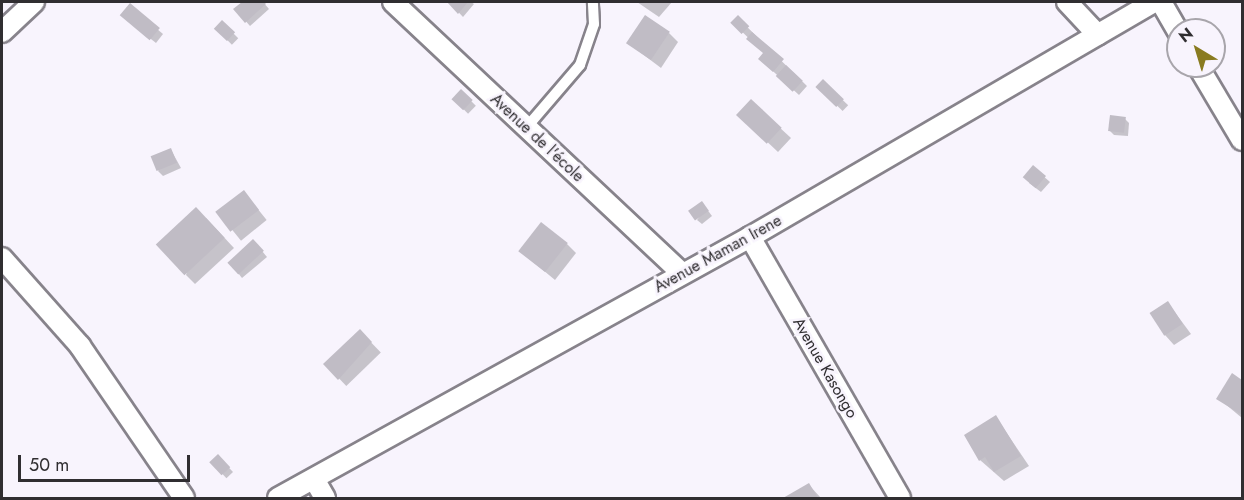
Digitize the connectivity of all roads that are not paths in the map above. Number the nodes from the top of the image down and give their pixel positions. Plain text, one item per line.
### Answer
1 (34, 2) edge
2 (393, 2) edge
3 (593, 2) edge
4 (1067, 2) edge
5 (1154, 2) edge
6 (1161, 2) edge
7 (1170, 18) edge
8 (2, 32) edge
9 (1098, 35) junction
10 (1205, 78) edge
11 (526, 128) junction
12 (1242, 140) edge
13 (750, 237) junction
14 (2, 258) edge
15 (682, 273) junction
16 (314, 479) junction
17 (184, 498) edge
18 (278, 498) edge
19 (325, 498) edge
20 (900, 498) edge

1 - 8 street
2 - 11 street, Avenue de l'école
3 - 11 lane
4 - 9 street
5 - 9 street, Avenue Maman Irene
6 - 7 street
9 - 13 street, Avenue Maman Irene
10 - 12 street
11 - 15 street, Avenue de l'école
13 - 15 street, Avenue Maman Irene
13 - 20 street, Avenue Kasongo
14 - 17 street
15 - 16 street, Avenue Maman Irene
16 - 18 street, Avenue Maman Irene
16 - 19 street

